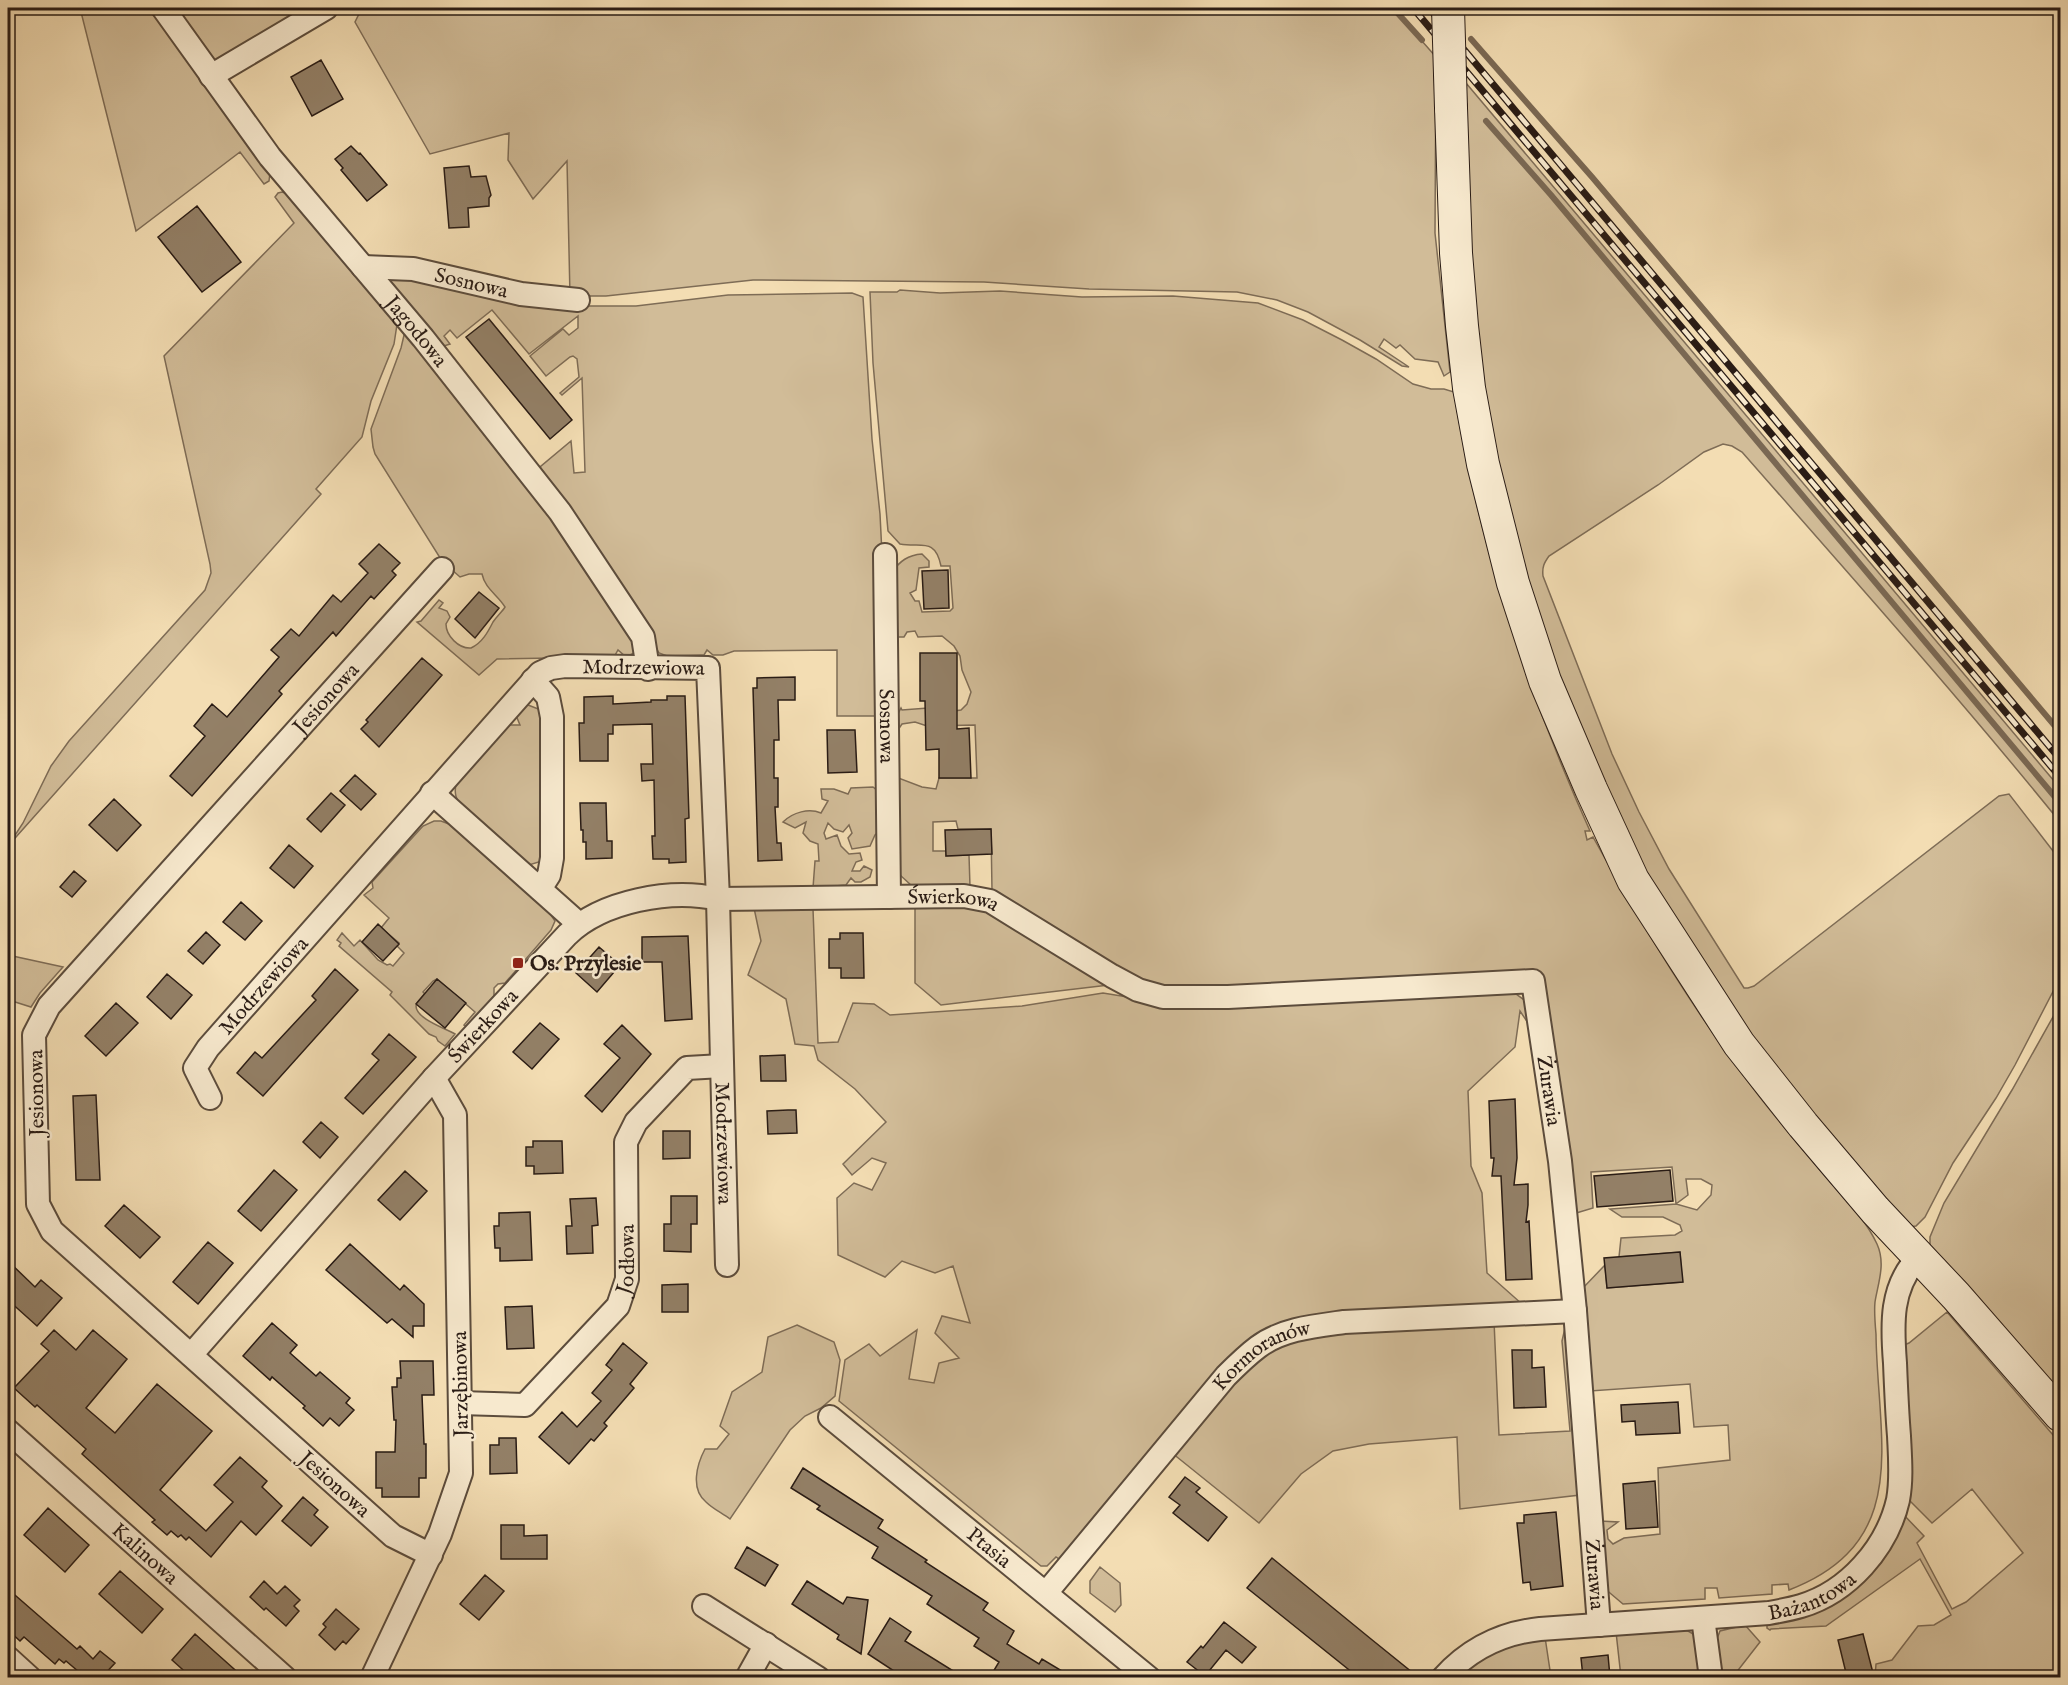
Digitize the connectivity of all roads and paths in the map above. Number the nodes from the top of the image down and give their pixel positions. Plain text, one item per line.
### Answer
1 (162, 8) edge
2 (326, 8) edge
3 (1448, 8) edge
4 (211, 76) junction
5 (363, 267) junction
6 (578, 300) dead end
7 (885, 555) dead end
8 (442, 569) dead end
9 (648, 669) junction
10 (533, 680) junction
11 (432, 794) junction
12 (540, 889) junction
13 (889, 897) junction
14 (718, 899) junction
15 (579, 924) junction
16 (1112, 976) joint
17 (722, 1066) junction
18 (434, 1078) junction
19 (210, 1098) dead end
20 (1919, 1257) junction
21 (727, 1265) dead end
22 (1575, 1311) junction
23 (191, 1355) junction
24 (460, 1403) junction
25 (2061, 1415) edge
26 (830, 1417) dead end
27 (8, 1431) edge
28 (431, 1555) junction
29 (1046, 1593) junction
30 (704, 1606) dead end
31 (1703, 1618) junction
32 (1599, 1625) junction
33 (766, 1644) junction
34 (8, 1658) edge
35 (30, 1677) edge
36 (285, 1677) edge
37 (372, 1677) edge
38 (747, 1677) edge
39 (818, 1677) edge
40 (1149, 1677) edge
41 (1443, 1677) edge
42 (1711, 1677) edge

1 - 4 street, Jagodowa
2 - 4 street
3 - 20 main road, bridge
4 - 5 street, Jagodowa
5 - 6 street, Sosnowa
5 - 9 street, Jagodowa
7 - 13 street, Sosnowa
8 - 23 street, Jesionowa
9 - 10 street, Modrzewiowa
9 - 14 street, Modrzewiowa
10 - 11 street, Modrzewiowa
10 - 12 street
11 - 12 street
11 - 19 street, Modrzewiowa
12 - 15 street
13 - 14 street, Świerkowa
13 - 16 street, Świerkowa
14 - 15 street, Świerkowa
14 - 17 street, Modrzewiowa
15 - 18 street, Świerkowa
16 - 22 street, Żurawia
17 - 21 street, Modrzewiowa
17 - 24 street, Jodłowa
18 - 23 street, Świerkowa
18 - 24 street, Jarzębinowa
20 - 25 main road
20 - 31 street, Bażantowa
22 - 29 street, Kormoranów
22 - 32 street, Żurawia
23 - 28 street, Jesionowa
24 - 28 street, Jarzębinowa
26 - 29 street, Ptasia
27 - 36 street, Kalinowa
28 - 37 street, Jarzębinowa
29 - 40 street, Ptasia
30 - 33 street
31 - 32 street, Bażantowa
31 - 42 street
32 - 41 street, Bażantowa
33 - 38 street
33 - 39 street
34 - 35 street

